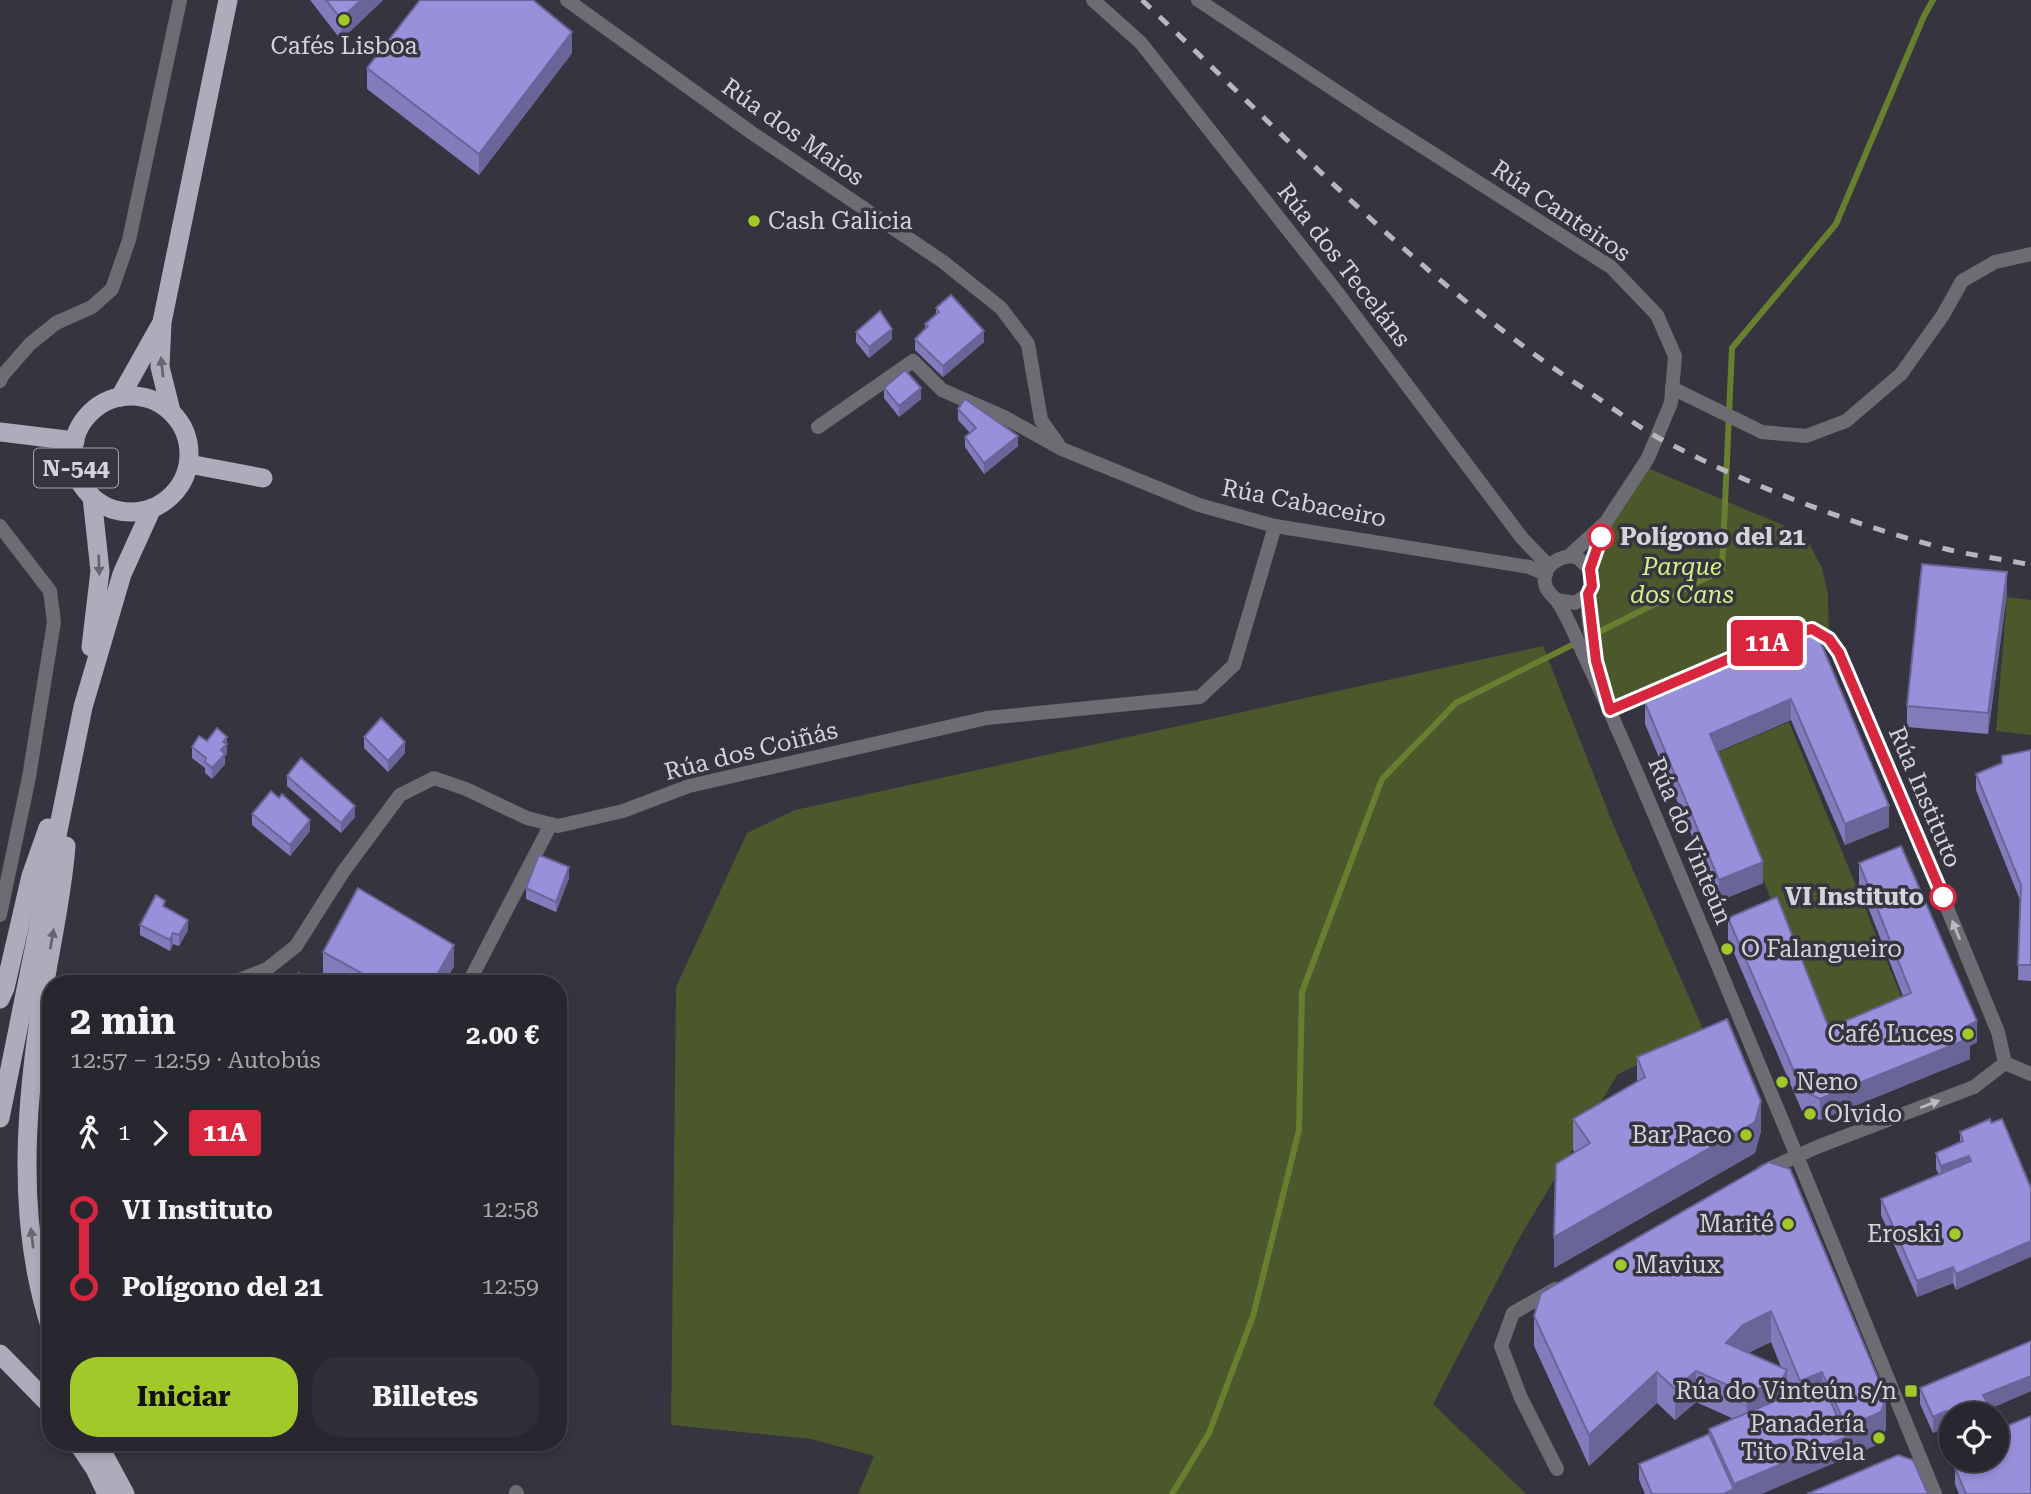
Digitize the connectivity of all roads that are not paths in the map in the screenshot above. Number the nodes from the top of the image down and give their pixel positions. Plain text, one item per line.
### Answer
1 (180, 0) edge
2 (228, 0) edge
3 (567, 0) edge
4 (1093, 0) edge
5 (1198, 0) edge
6 (2031, 254) edge
7 (162, 322) junction
8 (0, 381) edge
9 (1672, 388) junction
10 (120, 397) junction
11 (172, 411) junction
12 (818, 427) dead end
13 (0, 432) edge
14 (75, 441) junction
15 (1062, 449) junction
16 (189, 464) junction
17 (262, 478) dead end
18 (93, 497) junction
19 (152, 508) junction
20 (1606, 522) junction
21 (0, 526) edge
22 (1275, 526) junction
23 (1569, 556) junction
24 (1590, 569) junction
25 (1548, 570) junction
26 (1588, 594) junction
27 (1557, 600) junction
28 (1774, 639) edge
29 (1679, 681) edge
30 (83, 707) junction
31 (1610, 710) junction
32 (73, 758) junction
33 (551, 824) junction
34 (2, 899) edge
35 (0, 915) edge
36 (48, 975) edge
37 (252, 975) edge
38 (473, 975) edge
39 (0, 999) edge
40 (42, 1010) edge
41 (2005, 1063) junction
42 (2031, 1074) edge
43 (0, 1118) edge
44 (1798, 1155) junction
45 (1746, 1180) edge
46 (1571, 1280) edge
47 (42, 1299) edge
48 (0, 1354) edge
49 (42, 1397) edge
50 (83, 1451) edge
51 (102, 1451) edge
52 (1556, 1469) dead end
53 (107, 1494) edge
54 (125, 1494) edge
55 (1935, 1494) edge

1 - 8 street
2 - 7 highway
3 - 15 street, Rúa dos Maios
4 - 25 street, Rúa dos Teceláns
5 - 9 street, Rúa Canteiros
6 - 9 street
7 - 10 highway
11 -> 7 highway
9 - 20 street, Rúa Canteiros
10 - 11 highway
10 - 14 highway, N-544
11 - 16 highway
12 - 15 street, Rúa Cabaceiro
13 - 14 highway
14 - 18 highway, N-544
15 - 22 street, Rúa Cabaceiro
16 - 17 highway
16 - 19 highway, N-544
18 - 19 highway, N-544
18 -> 30 highway, N-544
19 - 30 highway, N-544
20 - 23 street
20 - 24 street
21 - 34 street
22 - 25 street, Rúa Cabaceiro
22 - 33 street, Rúa dos Coiñás
23 - 24 street
23 - 25 street
24 - 26 street
25 - 27 street
26 - 27 street
26 - 31 street
27 - 31 street
41 -> 28 street, Rúa Instituto
29 - 31 street
30 - 32 highway, N-544
31 - 44 street, Rúa do Vinteún
36 -> 32 highway, N-544
32 - 39 highway, N-544
32 - 43 highway, N-544
33 - 37 street, Rúa dos Coiñás
33 - 38 street
34 - 35 street
47 -> 40 highway, N-544
41 - 42 street
44 -> 41 street
44 - 45 street
44 - 55 street, Rúa do Vinteún
46 - 52 street
48 - 49 highway
50 - 53 highway
51 - 54 highway

